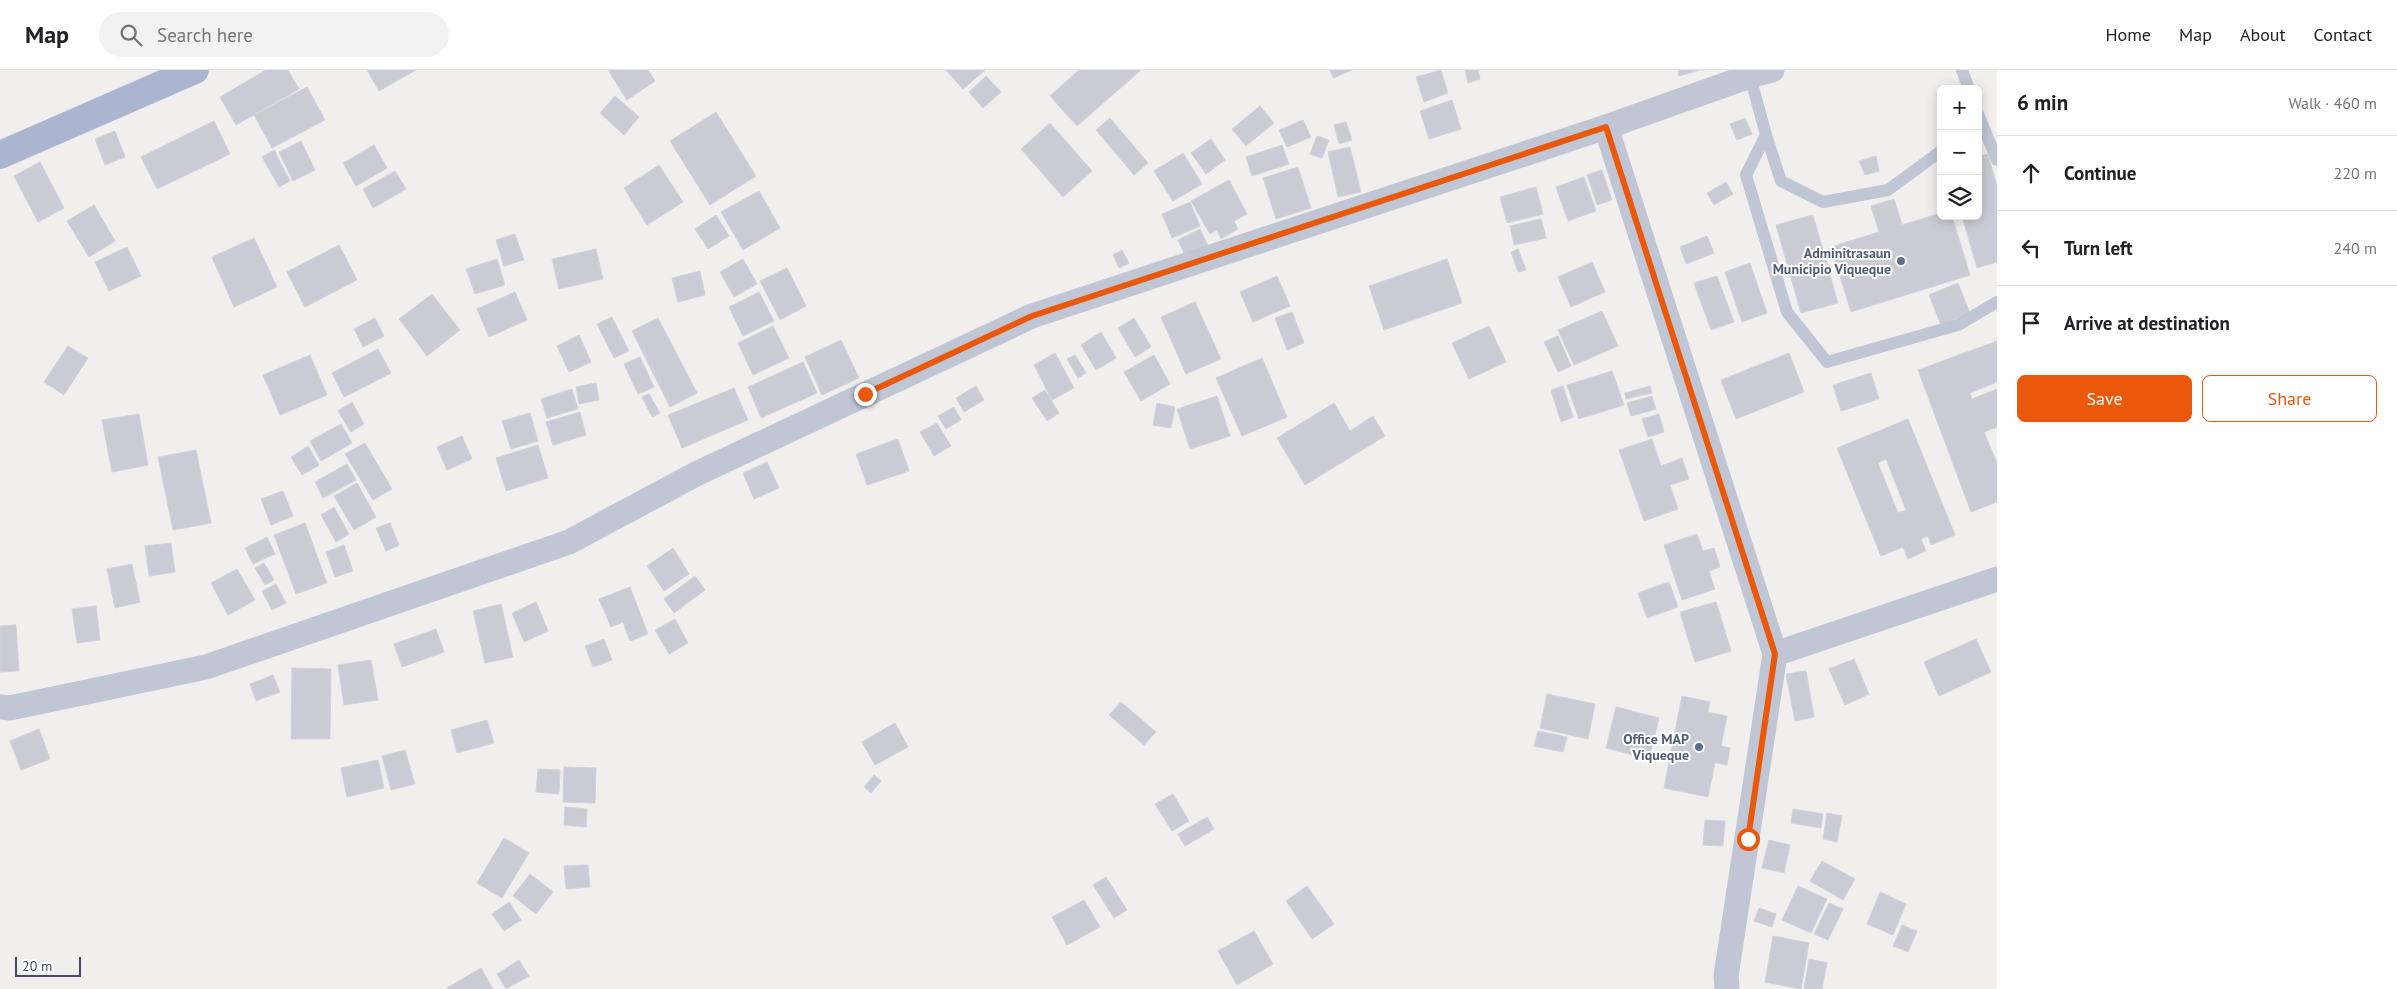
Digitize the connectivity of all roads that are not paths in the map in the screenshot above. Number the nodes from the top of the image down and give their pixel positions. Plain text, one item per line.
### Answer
1 (195, 70) edge
2 (1962, 70) edge
3 (1761, 73) edge
4 (1967, 85) edge
5 (1982, 124) edge
6 (1606, 127) junction
7 (1766, 135) junction
8 (1937, 154) edge
9 (0, 155) edge
10 (1997, 160) edge
11 (1997, 302) edge
12 (1997, 579) edge
13 (1775, 654) junction
14 (0, 708) edge
15 (1727, 989) edge

1 - 9 main road
2 - 4 lane
3 - 6 street
3 - 7 lane
5 - 10 lane
6 - 13 street
6 - 14 street
7 - 8 lane
7 - 11 lane
12 - 13 street
13 - 15 street

